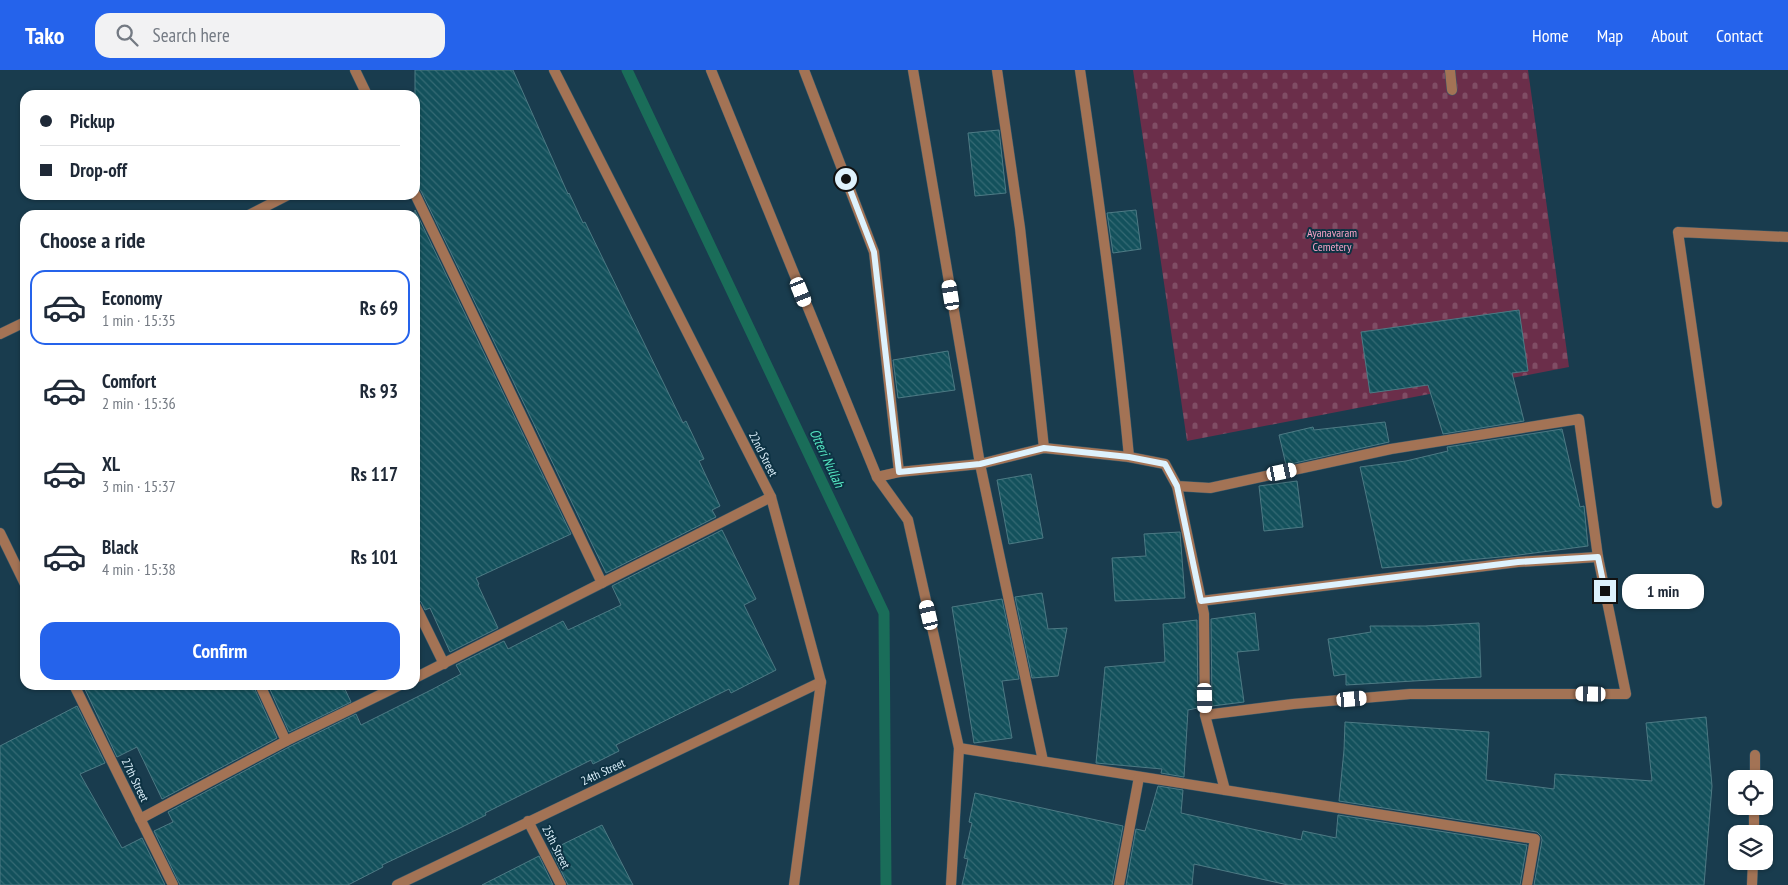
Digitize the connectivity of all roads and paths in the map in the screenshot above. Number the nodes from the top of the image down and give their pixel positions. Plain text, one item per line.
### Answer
1 (355, 70) edge
2 (554, 70) edge
3 (710, 70) edge
4 (804, 70) edge
5 (913, 70) edge
6 (997, 70) edge
7 (1080, 70) edge
8 (1450, 70) edge
9 (365, 90) edge
10 (1452, 90) dead end
11 (278, 200) edge
12 (418, 200) edge
13 (259, 210) edge
14 (1788, 237) edge
15 (20, 324) edge
16 (0, 334) edge
17 (1044, 448) junction
18 (1129, 457) junction
19 (980, 464) junction
20 (899, 472) junction
21 (877, 477) junction
22 (1177, 486) junction
23 (771, 497) junction
24 (1717, 503) dead end
25 (0, 533) edge
26 (1598, 557) junction
27 (20, 574) edge
28 (602, 583) junction
29 (1201, 601) junction
30 (420, 615) edge
31 (444, 664) junction
32 (420, 676) edge
33 (820, 682) junction
34 (76, 690) edge
35 (262, 690) edge
36 (390, 690) edge
37 (1205, 715) junction
38 (286, 741) junction
39 (959, 748) junction
40 (1755, 755) dead end
41 (1043, 761) junction
42 (1755, 770) edge
43 (1139, 777) junction
44 (1225, 790) junction
45 (140, 819) junction
46 (528, 821) junction
47 (1753, 870) edge
48 (173, 885) edge
49 (397, 885) edge
50 (561, 885) edge
51 (794, 885) edge
52 (951, 885) edge
53 (1119, 885) edge
54 (1527, 885) edge
55 (1752, 885) edge

1 - 9 street
2 - 23 street, 22nd Street
3 - 21 street
4 - 20 street
5 - 19 street
6 - 17 street
7 - 18 street
8 - 10 street
11 - 13 street
12 - 28 street
14 - 24 street
15 - 16 street
17 - 18 street
17 - 19 street
18 - 22 street
19 - 20 street
19 - 41 street
20 - 21 street
21 - 39 street
22 - 26 street
22 - 29 street
23 - 28 street
23 - 33 street, 22nd Street
25 - 27 street
26 - 29 street
26 - 37 street
28 - 31 street
29 - 37 street
30 - 31 street
31 - 32 street
33 - 46 street, 24th Street
33 - 51 street, 22nd Street
34 - 45 street, 27th Street
35 - 38 street
36 - 38 street
37 - 44 street
38 - 45 street
39 - 41 street
39 - 52 street
40 - 42 street
41 - 43 street
43 - 44 street
43 - 53 street
44 - 54 street
45 - 48 street, 27th Street
46 - 49 street, 24th Street
46 - 50 street, 25th Street
47 - 55 street

